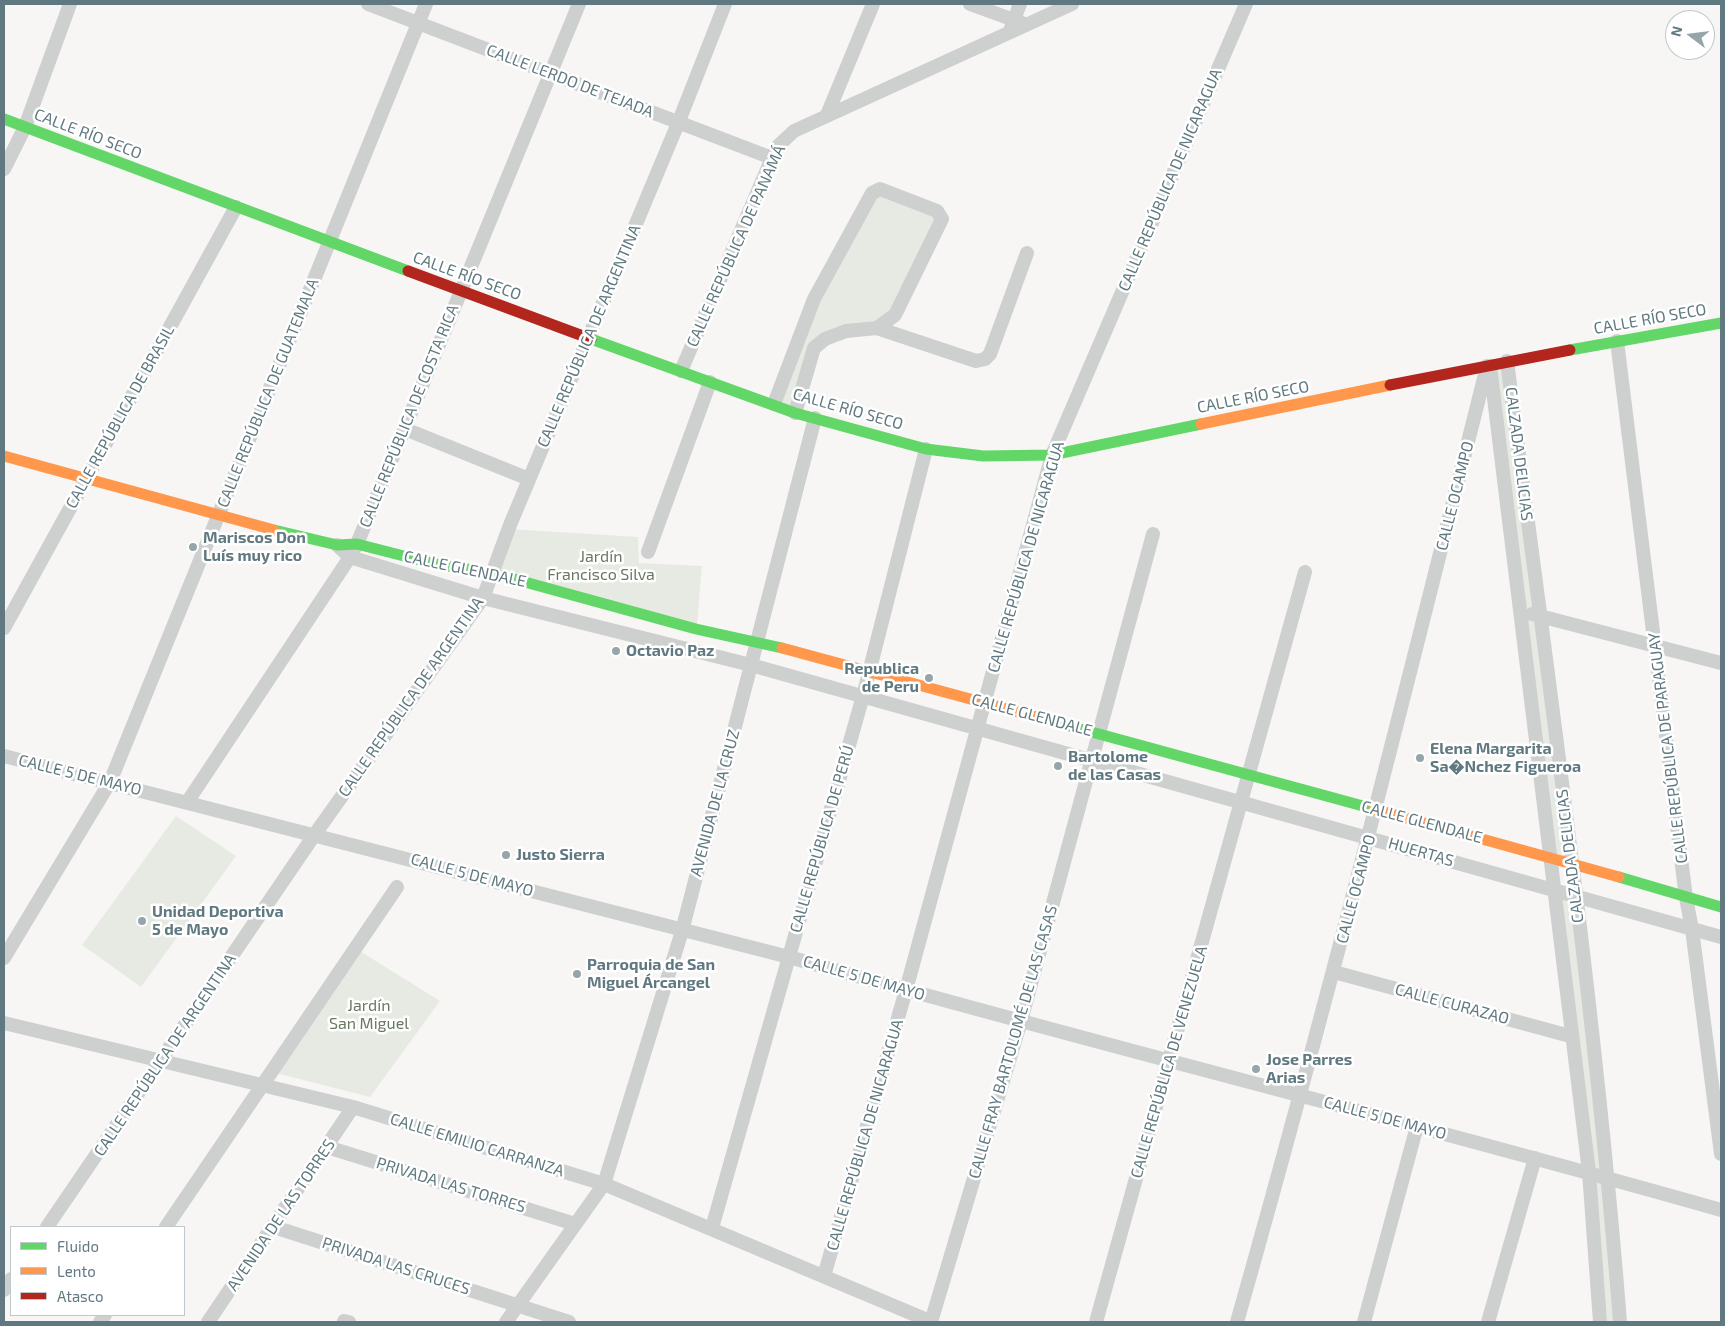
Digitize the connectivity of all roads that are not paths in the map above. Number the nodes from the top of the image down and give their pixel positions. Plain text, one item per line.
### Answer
1 (70, 4) edge
2 (368, 4) edge
3 (426, 4) edge
4 (580, 4) edge
5 (724, 4) edge
6 (873, 4) edge
7 (970, 4) edge
8 (1020, 4) edge
9 (1072, 4) edge
10 (1246, 4) edge
11 (418, 22) junction
12 (1016, 25) junction
13 (551, 74) junction
14 (827, 115) junction
15 (4, 119) edge
16 (679, 121) junction
17 (25, 127) junction
18 (772, 158) junction
19 (4, 169) edge
20 (236, 207) junction
21 (329, 242) junction
22 (1027, 253) dead end
23 (460, 291) junction
24 (1721, 323) edge
25 (877, 328) junction
26 (587, 337) junction
27 (799, 342) junction
28 (1617, 342) junction
29 (814, 348) junction
30 (1507, 361) junction
31 (1488, 366) junction
32 (681, 372) junction
33 (710, 382) junction
34 (774, 404) junction
35 (795, 413) junction
36 (815, 418) junction
37 (404, 429) junction
38 (926, 449) junction
39 (1052, 455) junction
40 (4, 456) edge
41 (86, 479) junction
42 (529, 480) junction
43 (218, 516) junction
44 (1153, 534) dead end
45 (337, 544) junction
46 (357, 544) junction
47 (648, 552) dead end
48 (350, 557) junction
49 (1305, 572) dead end
50 (492, 573) junction
51 (483, 598) junction
52 (1519, 612) junction
53 (1540, 616) junction
54 (4, 628) edge
55 (757, 641) junction
56 (1656, 646) junction
57 (1721, 662) edge
58 (751, 665) junction
59 (870, 671) junction
60 (863, 696) junction
61 (985, 702) junction
62 (978, 728) junction
63 (1099, 733) junction
64 (4, 756) edge
65 (1092, 760) junction
66 (1247, 774) junction
67 (110, 782) junction
68 (188, 801) junction
69 (1240, 802) junction
70 (1377, 810) junction
71 (315, 834) junction
72 (1370, 838) junction
73 (1549, 857) junction
74 (1572, 864) junction
75 (397, 887) dead end
76 (1552, 889) junction
77 (1576, 896) junction
78 (1686, 898) junction
79 (1721, 907) edge
80 (1692, 929) junction
81 (682, 931) junction
82 (1721, 937) edge
83 (789, 956) junction
84 (4, 958) edge
85 (1334, 972) junction
86 (906, 990) junction
87 (1021, 1021) junction
88 (4, 1023) edge
89 (1570, 1036) junction
90 (161, 1060) junction
91 (1169, 1060) junction
92 (264, 1085) junction
93 (1302, 1096) junction
94 (353, 1107) junction
95 (1417, 1126) junction
96 (327, 1146) junction
97 (1721, 1154) edge
98 (1536, 1158) junction
99 (1588, 1172) junction
100 (1608, 1178) junction
101 (604, 1184) junction
102 (1721, 1210) edge
103 (575, 1224) junction
104 (48, 1226) edge
105 (167, 1226) edge
106 (274, 1226) junction
107 (712, 1228) junction
108 (824, 1276) junction
109 (519, 1305) junction
110 (208, 1322) edge
111 (506, 1322) edge
112 (569, 1322) edge
113 (932, 1322) edge
114 (1096, 1322) edge
115 (1237, 1322) edge
116 (1364, 1322) edge
117 (1488, 1322) edge
118 (1600, 1322) edge
119 (1620, 1322) edge

1 - 17 street
2 - 11 street, CALLE LERDO DE TEJADA
3 - 11 street, CALLE REPÚBLICA DE GUATEMALA
4 - 13 street, CALLE REPÚBLICA DE COSTA RICA
5 - 16 street, CALLE REPÚBLICA DE ARGENTINA
6 - 14 street
7 - 12 street
8 - 12 street
9 - 12 street, CALLE REPÚBLICA DE PANAMÁ
10 - 39 street, CALLE REPÚBLICA DE NICARAGUA
11 - 13 street, CALLE LERDO DE TEJADA
11 - 21 street, CALLE REPÚBLICA DE GUATEMALA
12 - 14 street, CALLE REPÚBLICA DE PANAMÁ
13 - 16 street, CALLE LERDO DE TEJADA
13 - 23 street, CALLE REPÚBLICA DE COSTA RICA
14 - 18 street, CALLE REPÚBLICA DE PANAMÁ
15 - 17 street, CALLE RÍO SECO
16 - 18 street, CALLE LERDO DE TEJADA
16 - 26 street, CALLE REPÚBLICA DE ARGENTINA
17 - 19 street
17 - 20 street, CALLE RÍO SECO
18 - 32 street, CALLE REPÚBLICA DE PANAMÁ
20 - 21 street, CALLE RÍO SECO
20 - 41 street, CALLE REPÚBLICA DE BRASIL
21 - 23 street, CALLE RÍO SECO
21 - 43 street, CALLE REPÚBLICA DE GUATEMALA
22 - 25 street
23 - 26 street, CALLE RÍO SECO
23 - 37 street, CALLE REPÚBLICA DE COSTA RICA
24 - 28 street, CALLE RÍO SECO
25 - 27 street
25 - 29 street
26 - 32 street, CALLE RÍO SECO
26 - 42 street, CALLE REPÚBLICA DE ARGENTINA
27 - 29 street
27 - 34 street
28 - 30 street, CALLE RÍO SECO
28 - 56 street, CALLE REPÚBLICA DE PARAGUAY
29 - 35 street
30 - 31 street, CALLE RÍO SECO
30 - 53 street, CALZADA DELICIAS
31 - 39 street, CALLE RÍO SECO
31 - 52 street, CALZADA DELICIAS
31 - 70 street, CALLE OCAMPO
32 - 33 street, CALLE RÍO SECO
33 - 34 street, CALLE RÍO SECO
33 - 47 street
34 - 35 street, CALLE RÍO SECO
35 - 36 street, CALLE RÍO SECO
36 - 38 street, CALLE RÍO SECO
36 - 55 street, AVENIDA DE LA CRUZ
37 - 42 street
37 - 46 street, CALLE REPÚBLICA DE COSTA RICA
38 - 39 street, CALLE RÍO SECO
38 - 59 street, CALLE REPÚBLICA DE PERÚ
39 - 61 street, CALLE REPÚBLICA DE NICARAGUA
40 - 41 street, CALLE GLENDALE
41 - 43 street, CALLE GLENDALE
41 - 54 street, CALLE REPÚBLICA DE BRASIL
42 - 50 street, CALLE REPÚBLICA DE ARGENTINA
43 - 45 street, CALLE GLENDALE
43 - 67 street, CALLE REPÚBLICA DE GUATEMALA
44 - 63 street, CALLE FRAY BARTOLOMÉ DE LAS CASAS
45 - 46 street, CALLE GLENDALE
45 - 48 street, CALLE GLENDALE
46 - 48 street, CALLE REPÚBLICA DE COSTA RICA
46 - 50 street, CALLE GLENDALE
48 - 51 street, CALLE GLENDALE
48 - 68 street, CALLE REPÚBLICA DE COSTA RICA
49 - 66 street, CALLE REPÚBLICA DE VENEZUELA
50 - 51 street, CALLE REPÚBLICA DE ARGENTINA
50 - 55 street, CALLE GLENDALE
51 - 58 street, CALLE GLENDALE
51 - 71 street, CALLE REPÚBLICA DE ARGENTINA
52 - 53 street
52 - 73 street, CALZADA DELICIAS
53 - 56 street
53 - 74 street, CALZADA DELICIAS
55 - 58 street, AVENIDA DE LA CRUZ
55 - 59 street, CALLE GLENDALE
56 - 57 street
56 - 78 street, CALLE REPÚBLICA DE PARAGUAY
58 - 60 street, CALLE GLENDALE
58 - 81 street, AVENIDA DE LA CRUZ
59 - 60 street, CALLE REPÚBLICA DE PERÚ
59 - 61 street, CALLE GLENDALE
60 - 62 street, CALLE GLENDALE
60 - 83 street, CALLE REPÚBLICA DE PERÚ
61 - 62 street, CALLE REPÚBLICA DE NICARAGUA
61 - 63 street, CALLE GLENDALE
62 - 65 street, CALLE GLENDALE
62 - 86 street, CALLE REPÚBLICA DE NICARAGUA
63 - 65 street, CALLE FRAY BARTOLOMÉ DE LAS CASAS
63 - 66 street, CALLE GLENDALE
64 - 67 street, CALLE 5 DE MAYO
65 - 69 street, HUERTAS
65 - 87 street, CALLE FRAY BARTOLOMÉ DE LAS CASAS
66 - 69 street, CALLE REPÚBLICA DE VENEZUELA
66 - 70 street, CALLE GLENDALE
67 - 68 street, CALLE 5 DE MAYO
67 - 84 street, CALLE REPÚBLICA DE GUATEMALA
68 - 71 street, CALLE 5 DE MAYO
69 - 72 street, HUERTAS
69 - 91 street, CALLE REPÚBLICA DE VENEZUELA
70 - 72 street, CALLE OCAMPO
70 - 73 street, CALLE GLENDALE
71 - 81 street, CALLE 5 DE MAYO
71 - 90 street, CALLE REPÚBLICA DE ARGENTINA
72 - 76 street, HUERTAS
72 - 85 street, CALLE OCAMPO
73 - 74 street, CALLE GLENDALE
73 - 76 street, CALZADA DELICIAS
74 - 77 street, CALZADA DELICIAS
74 - 78 street, CALLE GLENDALE
75 - 92 street
76 - 77 street, HUERTAS
76 - 89 street, CALZADA DELICIAS
77 - 80 street, HUERTAS
77 - 100 street, CALZADA DELICIAS
78 - 79 street, CALLE GLENDALE
78 - 80 street, CALLE REPÚBLICA DE PARAGUAY
80 - 82 street, HUERTAS
80 - 97 street, CALLE REPÚBLICA DE PARAGUAY
81 - 83 street, CALLE 5 DE MAYO
81 - 101 street, AVENIDA DE LA CRUZ
83 - 86 street, CALLE 5 DE MAYO
83 - 107 street, CALLE REPÚBLICA DE PERÚ
85 - 89 street, CALLE CURAZAO
85 - 93 street, CALLE OCAMPO
86 - 87 street, CALLE 5 DE MAYO
86 - 108 street, CALLE REPÚBLICA DE NICARAGUA
87 - 91 street, CALLE 5 DE MAYO
87 - 113 street, CALLE FRAY BARTOLOMÉ DE LAS CASAS
88 - 90 street, CALLE EMILIO CARRANZA
89 - 99 street, CALZADA DELICIAS
90 - 92 street, CALLE EMILIO CARRANZA
90 - 104 street, CALLE REPÚBLICA DE ARGENTINA
91 - 93 street, CALLE 5 DE MAYO
91 - 114 street, CALLE REPÚBLICA DE VENEZUELA
92 - 94 street, CALLE EMILIO CARRANZA
92 - 105 street
93 - 95 street, CALLE 5 DE MAYO
93 - 115 street, CALLE OCAMPO
94 - 96 street, AVENIDA DE LAS TORRES
94 - 101 street, CALLE EMILIO CARRANZA
95 - 98 street, CALLE 5 DE MAYO
95 - 116 street
96 - 103 street, PRIVADA LAS TORRES
96 - 106 street, AVENIDA DE LAS TORRES
98 - 99 street, CALLE 5 DE MAYO
98 - 117 street
99 - 100 street, CALLE 5 DE MAYO
99 - 118 street, CALZADA DELICIAS
100 - 102 street, CALLE 5 DE MAYO
100 - 119 street, CALZADA DELICIAS
101 - 103 street, AVENIDA DE LA CRUZ
101 - 107 street, CALLE EMILIO CARRANZA
103 - 109 street, AVENIDA DE LA CRUZ
106 - 109 street, PRIVADA LAS CRUCES
106 - 110 street, AVENIDA DE LAS TORRES
107 - 108 street, CALLE EMILIO CARRANZA
108 - 113 street, CALLE EMILIO CARRANZA
109 - 111 street, AVENIDA DE LA CRUZ
109 - 112 street, PRIVADA LAS CRUCES

